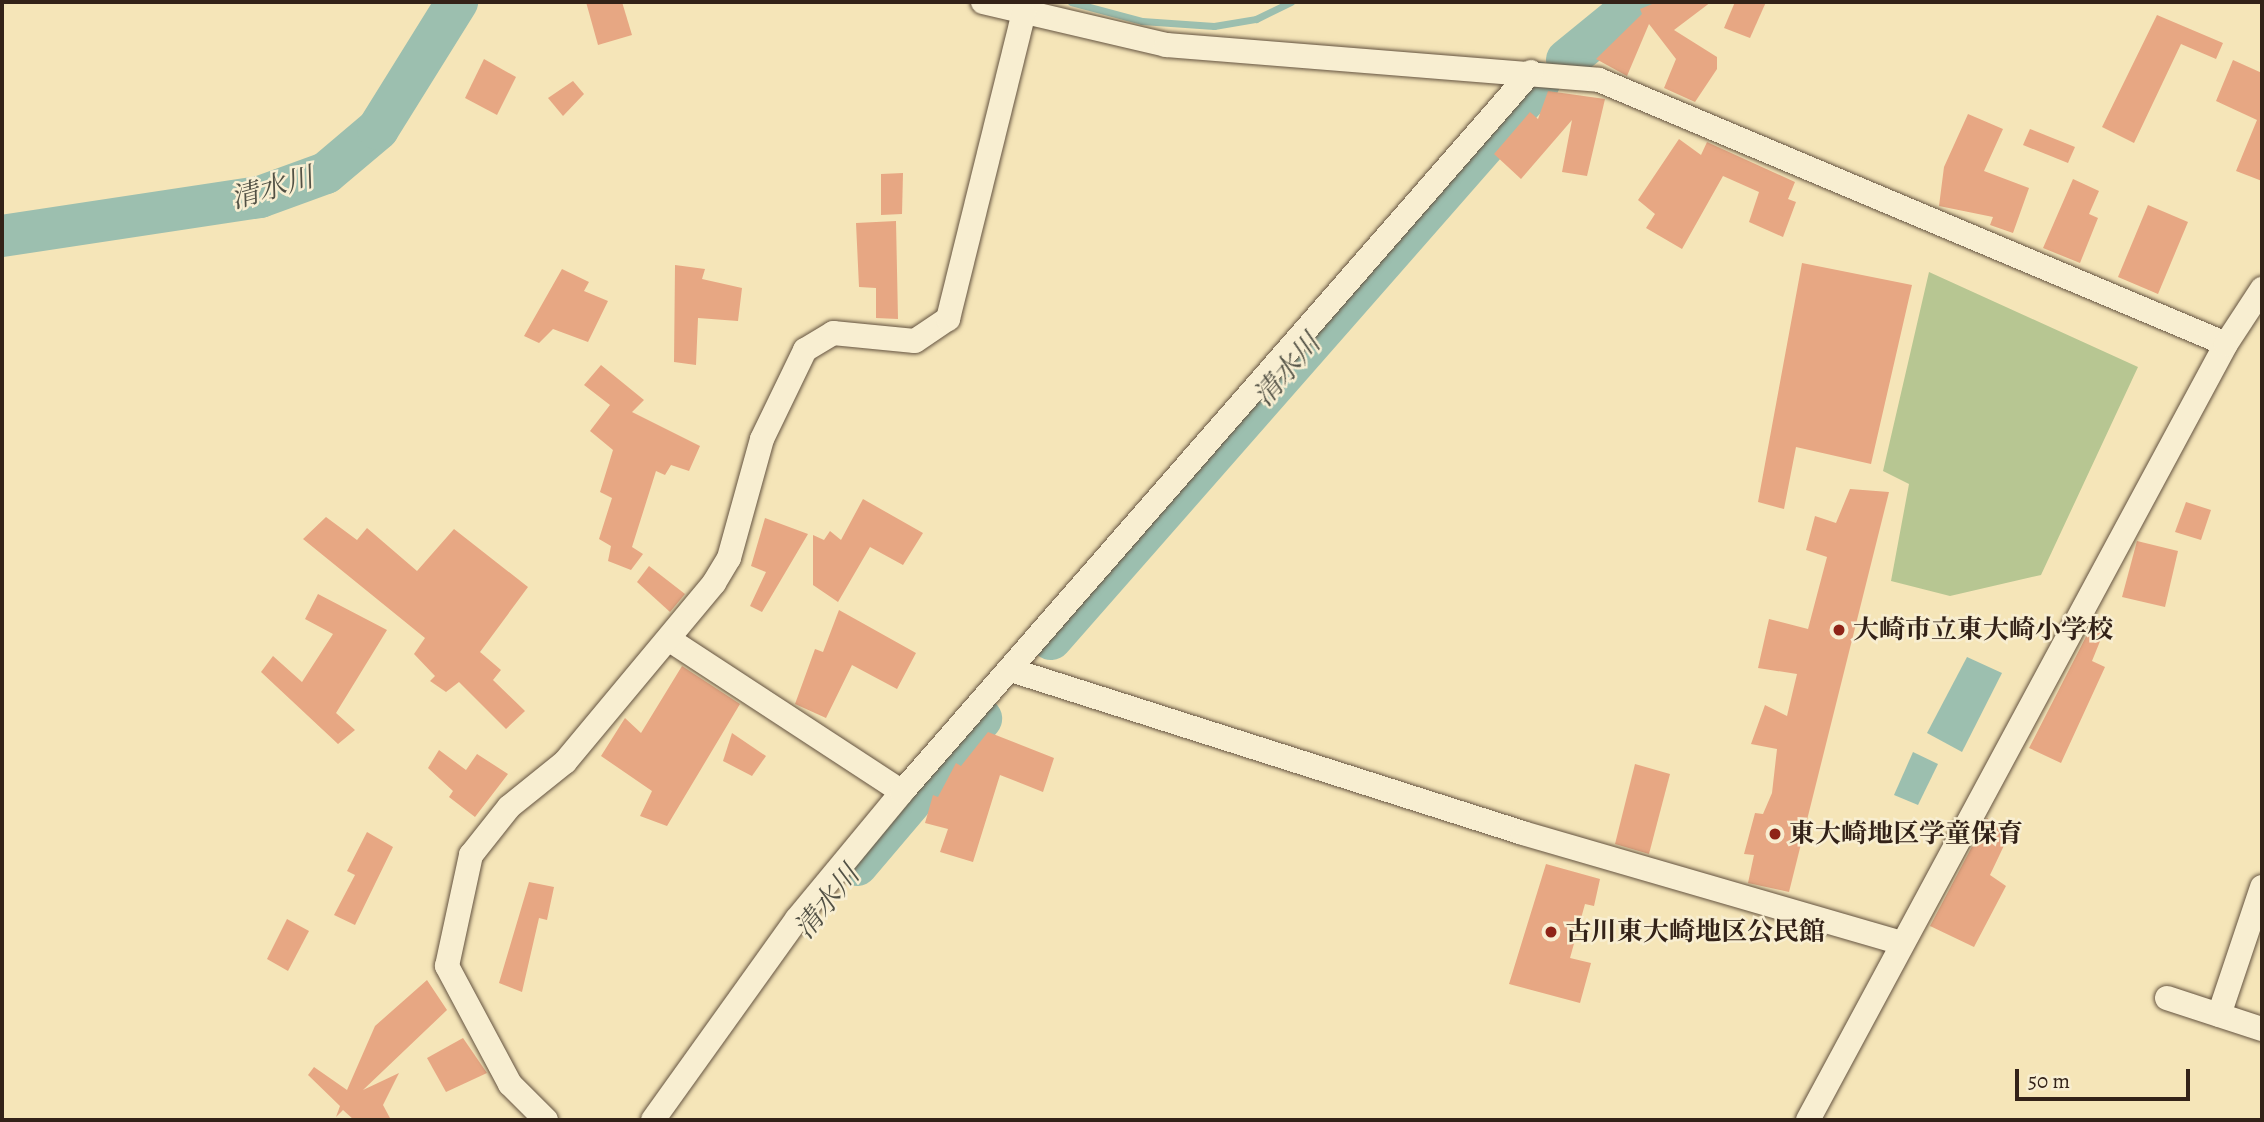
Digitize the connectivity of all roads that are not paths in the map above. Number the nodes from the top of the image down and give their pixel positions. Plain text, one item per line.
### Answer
1 (983, 2) edge
2 (1024, 13) junction
3 (1531, 72) junction
4 (2262, 289) edge
5 (2226, 344) junction
6 (670, 640) junction
7 (1011, 670) junction
8 (902, 792) junction
9 (2262, 887) edge
10 (1901, 943) junction
11 (2167, 998) dead end
12 (2219, 1015) junction
13 (2262, 1029) edge
14 (546, 1120) edge
15 (653, 1120) edge
16 (1808, 1120) edge

1 - 2 street
2 - 3 street
2 - 6 street
3 - 5 street
3 - 7 street
4 - 5 street
5 - 10 street
6 - 8 street
6 - 14 street
7 - 8 street
7 - 10 street
8 - 15 street
9 - 12 street
10 - 16 street
11 - 12 street
12 - 13 street

